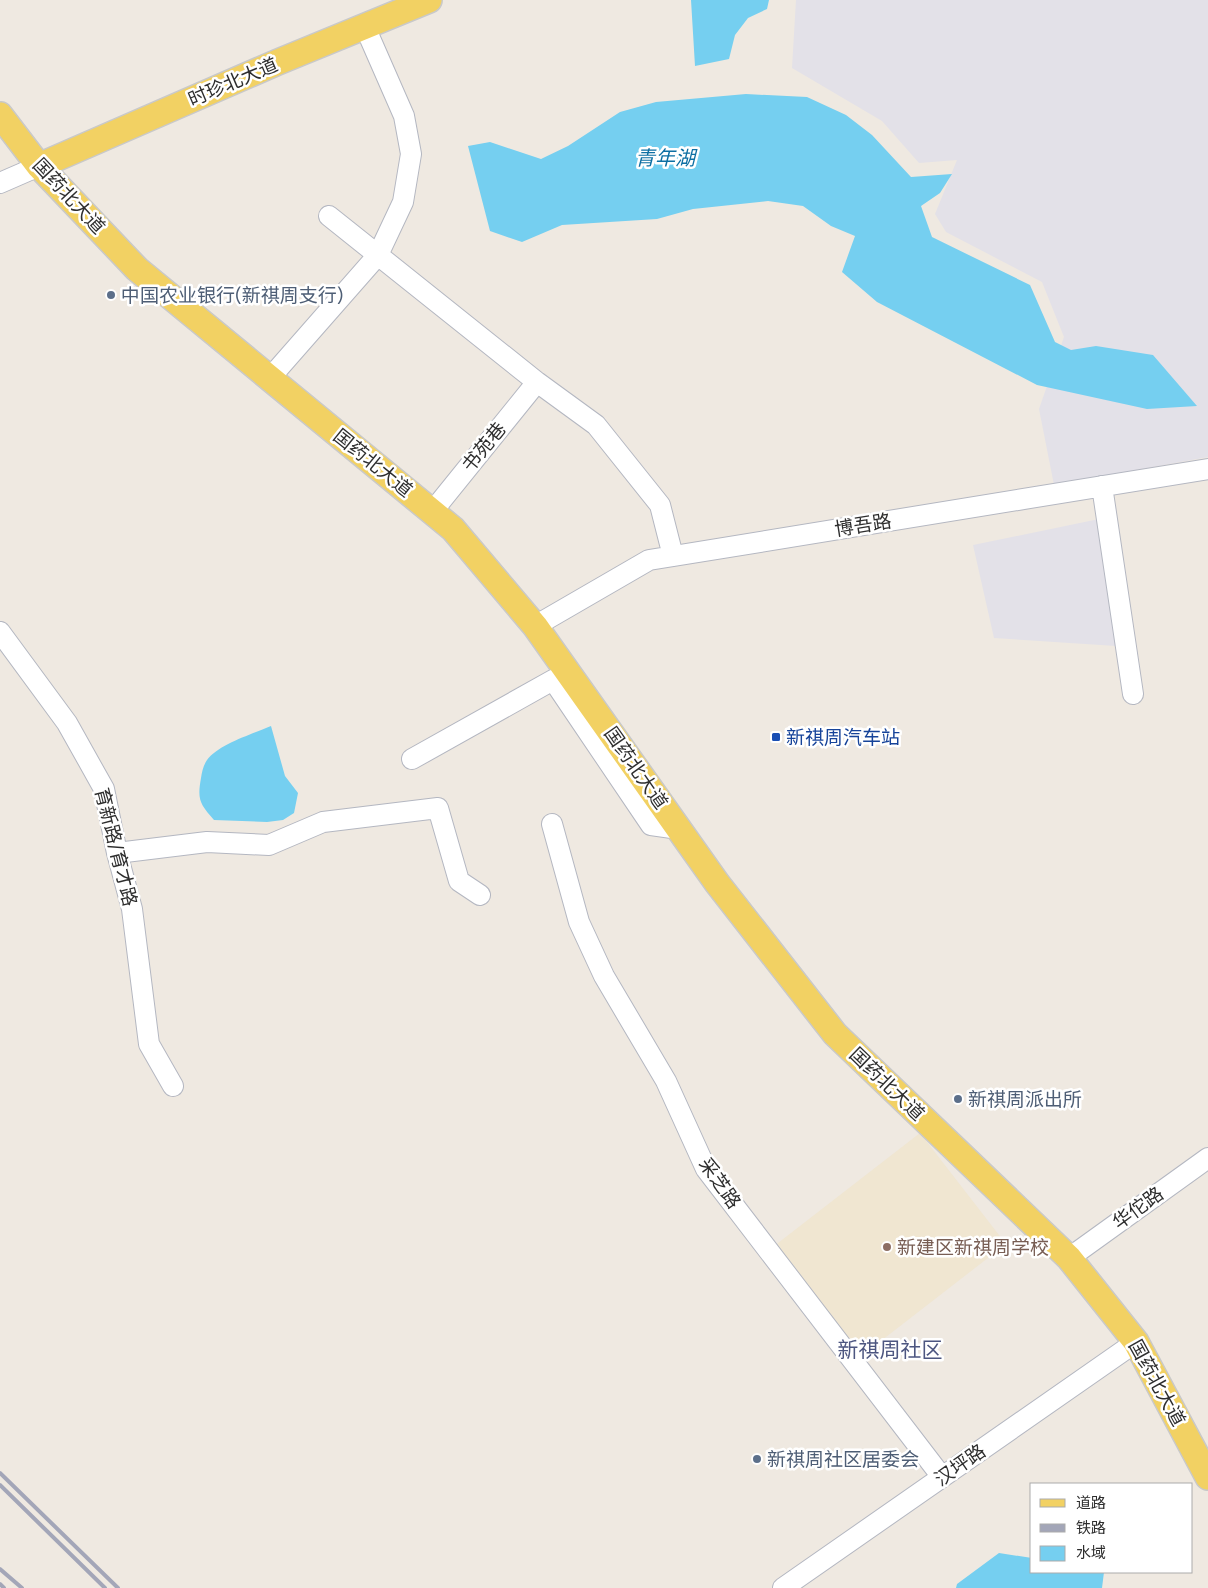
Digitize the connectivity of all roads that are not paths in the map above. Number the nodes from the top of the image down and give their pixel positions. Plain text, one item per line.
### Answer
1 (429, 0) edge
2 (365, 27) junction
3 (0, 115) edge
4 (39, 166) junction
5 (0, 183) edge
6 (329, 216) dead end
7 (378, 255) junction
8 (270, 378) junction
9 (537, 382) junction
10 (1208, 469) edge
11 (1102, 486) junction
12 (432, 512) junction
13 (673, 556) junction
14 (535, 626) junction
15 (0, 632) edge
16 (1133, 694) dead end
17 (412, 759) dead end
18 (552, 824) dead end
19 (679, 829) junction
20 (117, 853) junction
21 (480, 896) dead end
22 (174, 1086) dead end
23 (1208, 1158) edge
24 (1069, 1258) junction
25 (1136, 1342) junction
26 (942, 1477) junction
27 (1208, 1477) edge
28 (784, 1588) edge

1 - 2 main road, 时珍北大道
2 - 4 main road, 时珍北大道
2 - 7 street
3 - 4 main road, 国药北大道
4 - 5 street
4 - 8 main road, 国药北大道
6 - 7 street
7 - 8 street
7 - 9 street
8 - 12 main road, 国药北大道
9 - 12 street, 书苑巷
9 - 13 street
10 - 11 street, 博吾路
11 - 13 street, 博吾路
11 - 16 street
12 - 14 main road, 国药北大道
13 - 14 street, 博吾路
14 - 19 main road, 国药北大道
15 - 20 street, 育新路/育才路
17 - 19 street
18 - 26 street, 采芝路
19 - 24 main road, 国药北大道
20 - 21 street
20 - 22 street, 育新路/育才路
23 - 24 street, 华佗路
24 - 25 main road, 国药北大道
25 - 26 street, 汉坪路
25 - 27 main road, 国药北大道
26 - 28 street, 汉坪路

